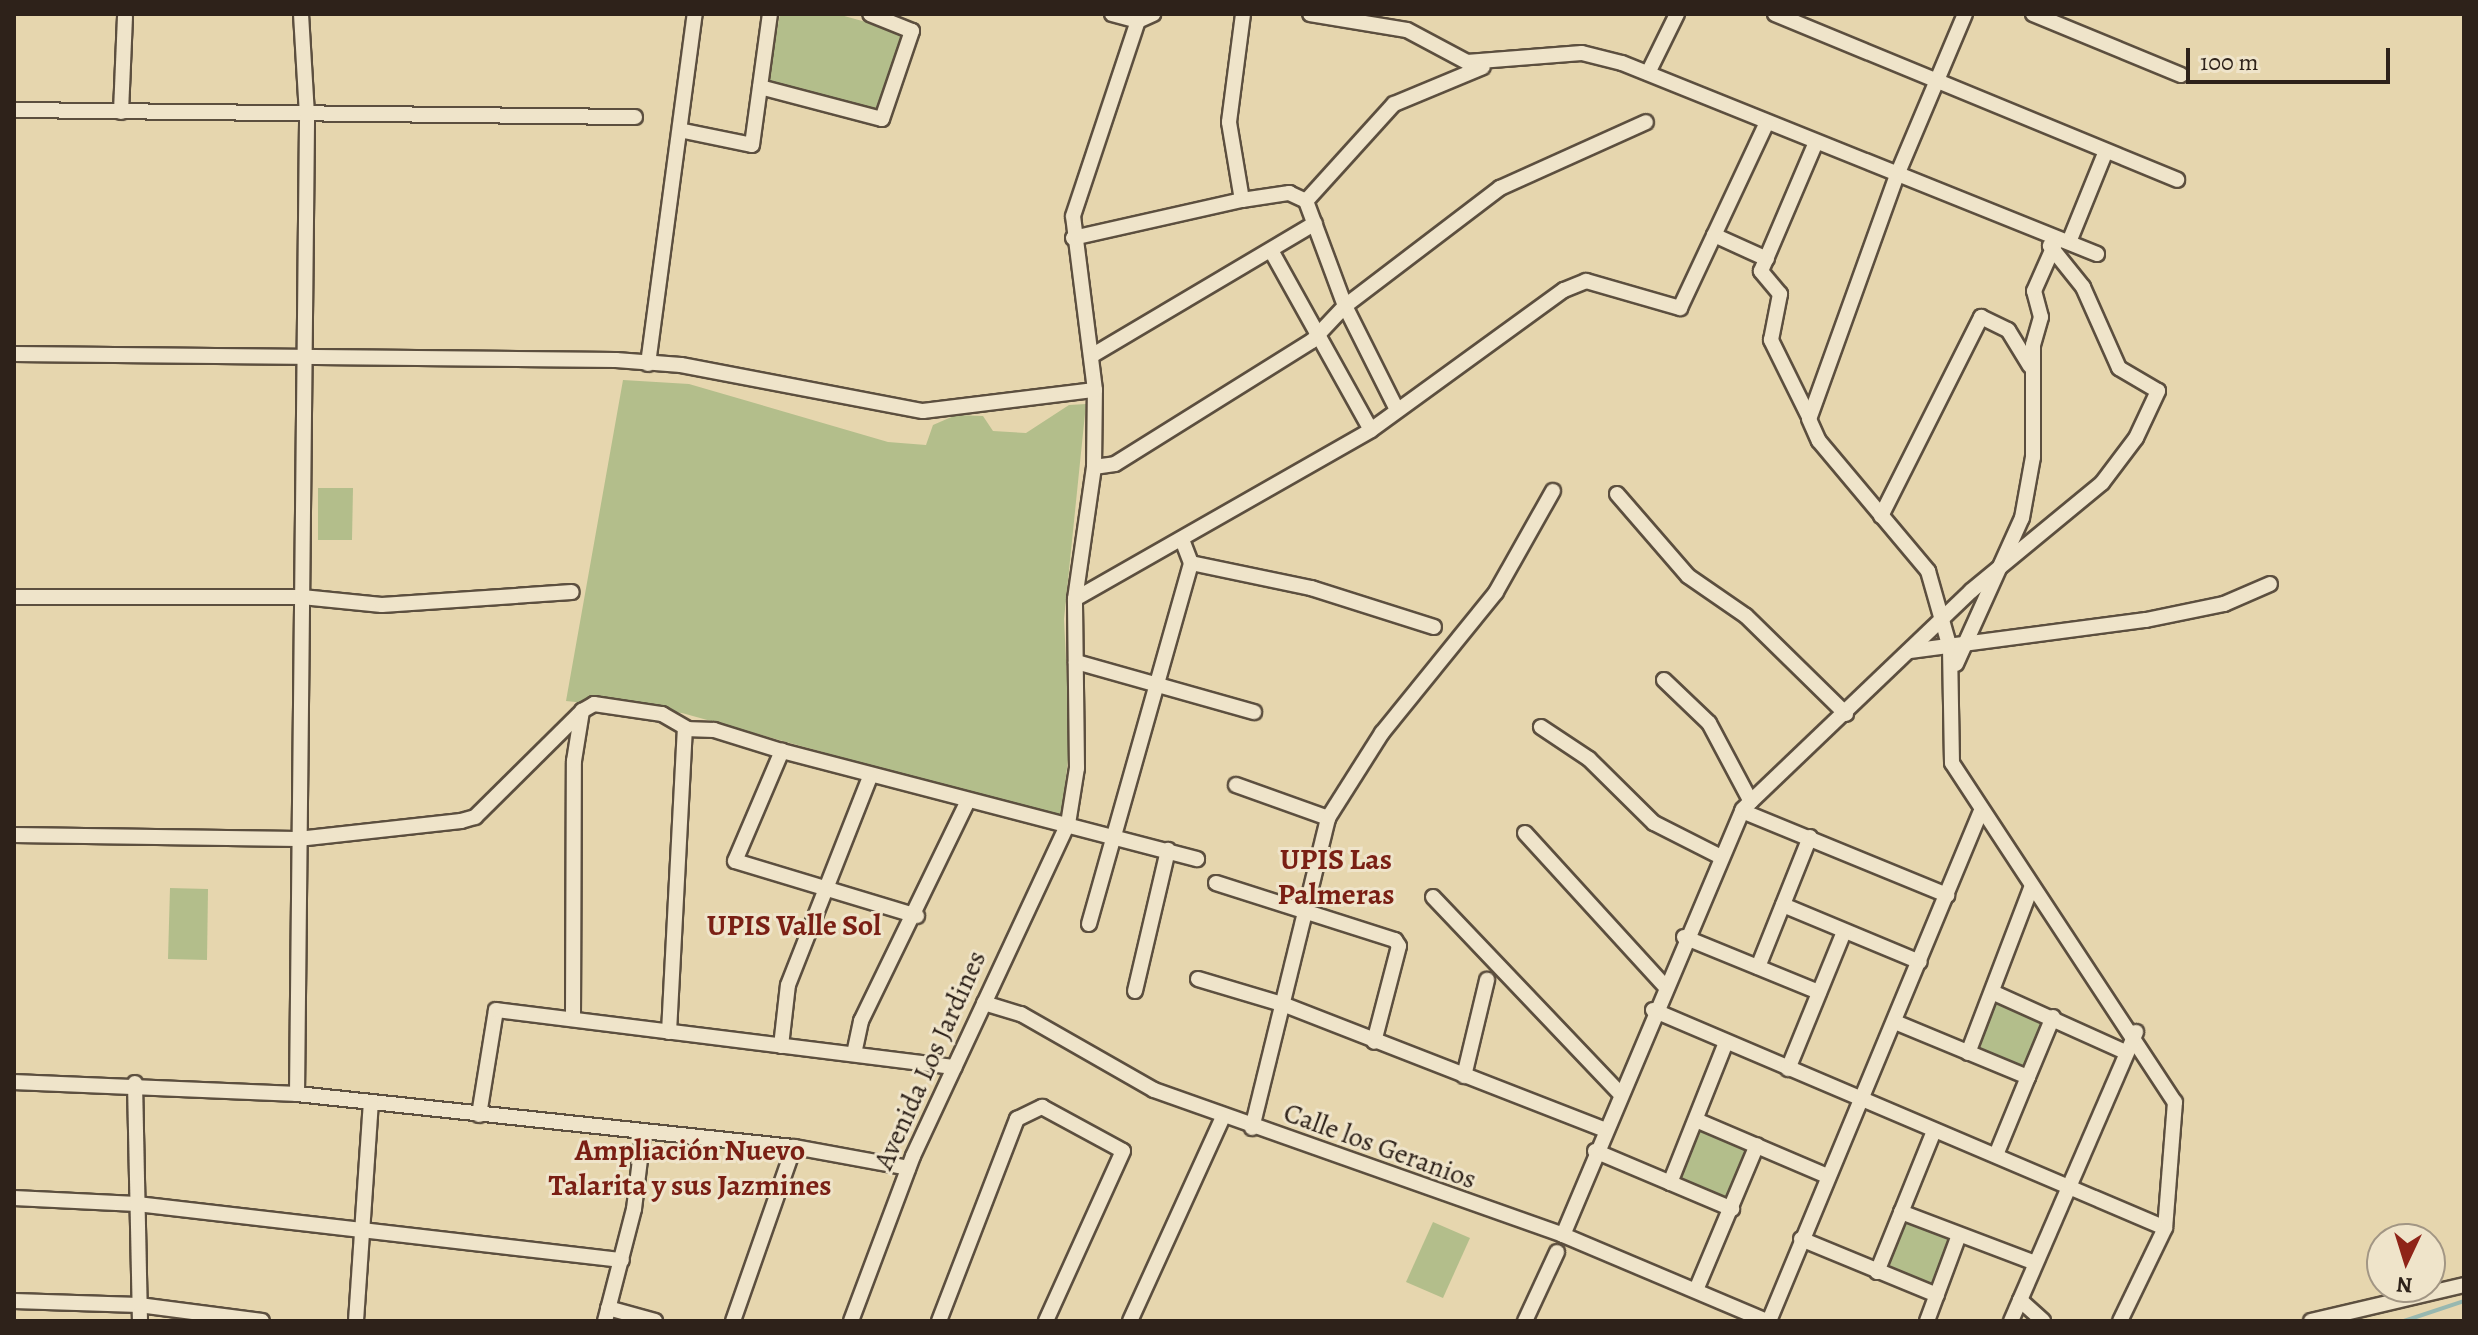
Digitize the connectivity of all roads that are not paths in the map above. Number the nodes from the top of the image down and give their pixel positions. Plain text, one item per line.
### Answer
1 (301, 14) edge
2 (695, 14) edge
3 (770, 14) edge
4 (870, 14) edge
5 (1112, 14) edge
6 (1153, 14) edge
7 (1243, 14) edge
8 (1310, 14) edge
9 (1677, 14) edge
10 (1775, 14) edge
11 (1965, 14) edge
12 (2033, 14) edge
13 (125, 17) dead end
14 (1138, 21) junction
15 (1515, 61) junction
16 (1648, 73) junction
17 (2181, 75) dead end
18 (1936, 83) junction
19 (760, 87) junction
20 (14, 110) edge
21 (121, 112) junction
22 (307, 115) junction
23 (635, 117) dead end
24 (1646, 122) dead end
25 (1767, 122) junction
26 (684, 131) junction
27 (1816, 142) junction
28 (2106, 151) junction
29 (1897, 175) junction
30 (2177, 180) dead end
31 (1242, 200) junction
32 (1306, 201) junction
33 (1315, 223) junction
34 (1714, 235) junction
35 (1073, 238) junction
36 (2059, 242) junction
37 (1273, 254) junction
38 (2097, 254) dead end
39 (1767, 259) junction
40 (1345, 306) junction
41 (1319, 333) junction
42 (306, 352) junction
43 (14, 354) edge
44 (1093, 355) junction
45 (648, 364) junction
46 (2031, 368) junction
47 (1095, 390) junction
48 (1397, 410) junction
49 (1809, 419) junction
50 (1371, 430) junction
51 (1094, 467) junction
52 (1553, 491) dead end
53 (1617, 494) dead end
54 (1881, 516) junction
55 (1182, 539) junction
56 (1191, 563) junction
57 (1995, 571) junction
58 (2270, 584) dead end
59 (572, 592) dead end
60 (14, 597) edge
61 (302, 597) junction
62 (1075, 599) junction
63 (1944, 619) junction
64 (1434, 627) dead end
65 (1955, 647) junction
66 (1910, 651) junction
67 (1076, 662) junction
68 (1664, 680) dead end
69 (1155, 683) junction
70 (582, 711) junction
71 (1254, 712) dead end
72 (1846, 714) junction
73 (1541, 727) dead end
74 (688, 729) junction
75 (782, 751) junction
76 (870, 777) junction
77 (1236, 785) dead end
78 (968, 801) junction
79 (1747, 807) junction
80 (1980, 813) junction
81 (1328, 818) junction
82 (1068, 824) junction
83 (1525, 833) dead end
84 (14, 835) edge
85 (1116, 836) junction
86 (1810, 837) junction
87 (298, 839) junction
88 (1168, 850) junction
89 (1719, 856) junction
90 (1197, 859) dead end
91 (1216, 883) dead end
92 (2031, 888) junction
93 (826, 891) junction
94 (1947, 895) junction
95 (1433, 897) dead end
96 (1783, 905) junction
97 (1306, 909) junction
98 (917, 916) junction
99 (1089, 924) dead end
100 (1844, 932) junction
101 (1684, 937) junction
102 (1920, 962) junction
103 (1758, 967) junction
104 (1198, 979) dead end
105 (1487, 980) dead end
106 (1664, 985) junction
107 (1135, 991) dead end
108 (1819, 992) junction
109 (1992, 992) junction
110 (984, 1003) junction
111 (1285, 1005) junction
112 (1653, 1010) junction
113 (2053, 1017) junction
114 (573, 1018) junction
115 (1895, 1022) junction
116 (669, 1032) junction
117 (2136, 1032) junction
118 (1374, 1042) junction
119 (1726, 1042) junction
120 (781, 1046) junction
121 (2123, 1051) junction
122 (1968, 1053) junction
123 (854, 1054) junction
124 (954, 1067) junction
125 (1788, 1069) junction
126 (1464, 1076) junction
127 (2028, 1077) junction
128 (14, 1082) edge
129 (135, 1083) junction
130 (1619, 1092) junction
131 (297, 1094) junction
132 (1862, 1100) junction
133 (371, 1103) junction
134 (479, 1115) junction
135 (1223, 1117) junction
136 (1696, 1120) junction
137 (1252, 1128) junction
138 (1603, 1129) junction
139 (1934, 1131) junction
140 (643, 1135) junction
141 (1757, 1145) junction
142 (794, 1147) junction
143 (1595, 1151) junction
144 (1996, 1155) junction
145 (908, 1168) junction
146 (1827, 1176) junction
147 (1670, 1183) junction
148 (2069, 1185) junction
149 (14, 1198) edge
150 (137, 1204) junction
151 (1732, 1209) junction
152 (1901, 1212) junction
153 (2165, 1228) junction
154 (361, 1230) junction
155 (1563, 1235) junction
156 (1959, 1235) junction
157 (1801, 1239) junction
158 (1557, 1252) dead end
159 (622, 1260) junction
160 (2035, 1263) junction
161 (1877, 1272) junction
162 (2464, 1285) edge
163 (1696, 1290) junction
164 (1937, 1295) junction
165 (2020, 1300) junction
166 (14, 1301) edge
167 (139, 1305) junction
168 (607, 1314) edge
169 (140, 1321) edge
170 (262, 1321) edge
171 (356, 1321) edge
172 (655, 1321) edge
173 (733, 1321) edge
174 (851, 1321) edge
175 (939, 1321) edge
176 (1046, 1321) edge
177 (1130, 1321) edge
178 (1525, 1321) edge
179 (1768, 1321) edge
180 (1927, 1321) edge
181 (2011, 1321) edge
182 (2043, 1321) edge
183 (2120, 1321) edge
184 (2311, 1321) edge

1 - 22 street
2 - 26 street
3 - 19 street
4 - 19 street
5 - 14 street
6 - 14 street
7 - 31 street
8 - 15 street
9 - 16 street
10 - 18 street
11 - 18 street
12 - 17 street
13 - 21 street
14 - 35 street, Avenida Los Jardines
15 - 16 street
15 - 32 street
16 - 25 street
18 - 28 street
18 - 29 street
19 - 26 street
20 - 21 street
21 - 22 street
22 - 23 street
22 - 42 street
24 - 40 street
25 - 27 street
25 - 34 street
26 - 45 street
27 - 29 street
27 - 39 street
28 - 30 street
28 - 36 street
29 - 36 street
29 - 49 street
31 - 32 street
31 - 35 street
32 - 33 street
33 - 37 street
33 - 40 street
34 - 39 street
34 - 48 street
35 - 44 street, Avenida Los Jardines
36 - 38 street
36 - 46 street
36 - 57 street
37 - 41 street
37 - 44 street
39 - 49 street
40 - 41 street
40 - 48 street
41 - 50 street
41 - 51 street
42 - 43 street
42 - 45 street
42 - 61 street
44 - 47 street, Avenida Los Jardines
45 - 47 street
46 - 54 street
46 - 57 street
47 - 51 street, Avenida Los Jardines
48 - 50 street
49 - 54 street
50 - 55 street
51 - 62 street, Avenida Los Jardines
52 - 81 street
53 - 72 street
54 - 63 street
55 - 56 street
55 - 62 street
56 - 64 street
56 - 69 street
57 - 63 street
57 - 65 street
58 - 65 street
59 - 61 street
60 - 61 street
61 - 87 street
62 - 67 street, Avenida Los Jardines
63 - 65 street
63 - 66 street
65 - 66 street
65 - 80 street
66 - 72 street
67 - 69 street
67 - 82 street, Avenida Los Jardines
68 - 79 street
69 - 71 street
69 - 85 street
70 - 74 street
70 - 87 street
70 - 114 street
72 - 79 street
73 - 89 street
74 - 75 street
74 - 116 street
75 - 76 street
75 - 93 street
76 - 78 street
76 - 93 street
77 - 81 street
78 - 82 street
78 - 98 street
79 - 86 street
79 - 89 street
80 - 92 street
80 - 94 street
81 - 97 street
82 - 85 street
82 - 110 street, Avenida Los Jardines
83 - 106 street
84 - 87 street
85 - 88 street
85 - 99 street
86 - 94 street
86 - 96 street
87 - 131 street
88 - 90 street
88 - 107 street
89 - 101 street
91 - 97 street
92 - 109 street
92 - 117 street
93 - 98 street
93 - 120 street
94 - 102 street
95 - 130 street
96 - 100 street
96 - 103 street
97 - 111 street
97 - 118 street
98 - 123 street
100 - 102 street
100 - 108 street
101 - 103 street
101 - 106 street
102 - 115 street
103 - 108 street
104 - 111 street
105 - 126 street
106 - 112 street
108 - 125 street
109 - 113 street
109 - 122 street
110 - 124 street, Avenida Los Jardines
110 - 135 street, Calle los Geranios
111 - 118 street
111 - 137 street
112 - 119 street
112 - 130 street
113 - 121 street
113 - 127 street
114 - 116 street
114 - 134 street
115 - 122 street
115 - 132 street
116 - 120 street
117 - 121 street
117 - 153 street
118 - 126 street
119 - 125 street
119 - 136 street
120 - 123 street
121 - 148 street
122 - 127 street
123 - 124 street
124 - 145 street, Avenida Los Jardines
125 - 132 street
126 - 138 street
127 - 144 street
128 - 129 street
129 - 131 street
129 - 150 street
130 - 138 street
131 - 133 street
132 - 139 street
132 - 146 street
133 - 134 street
133 - 154 street
134 - 140 street
135 - 137 street, Calle los Geranios
135 - 177 street
136 - 141 street
136 - 147 street
137 - 155 street, Calle los Geranios
138 - 143 street
139 - 144 street
139 - 152 street
140 - 142 street
140 - 159 street
141 - 146 street
141 - 151 street
142 - 145 street
142 - 173 street
143 - 147 street
143 - 155 street
144 - 148 street
145 - 174 street, Avenida Los Jardines
146 - 157 street
147 - 151 street
148 - 153 street
148 - 160 street
149 - 150 street
150 - 154 street
150 - 167 street
151 - 163 street
152 - 156 street
152 - 161 street
153 - 183 street
154 - 159 street
154 - 171 street
155 - 163 street, Calle los Geranios
156 - 160 street
156 - 164 street
157 - 161 street
157 - 179 street
158 - 178 street
159 - 168 street
160 - 165 street
161 - 164 street
162 - 184 street
163 - 179 street, Calle los Geranios
164 - 180 street
165 - 181 street
165 - 182 street
166 - 167 street
167 - 169 street
167 - 170 street
168 - 172 street
175 - 176 street

